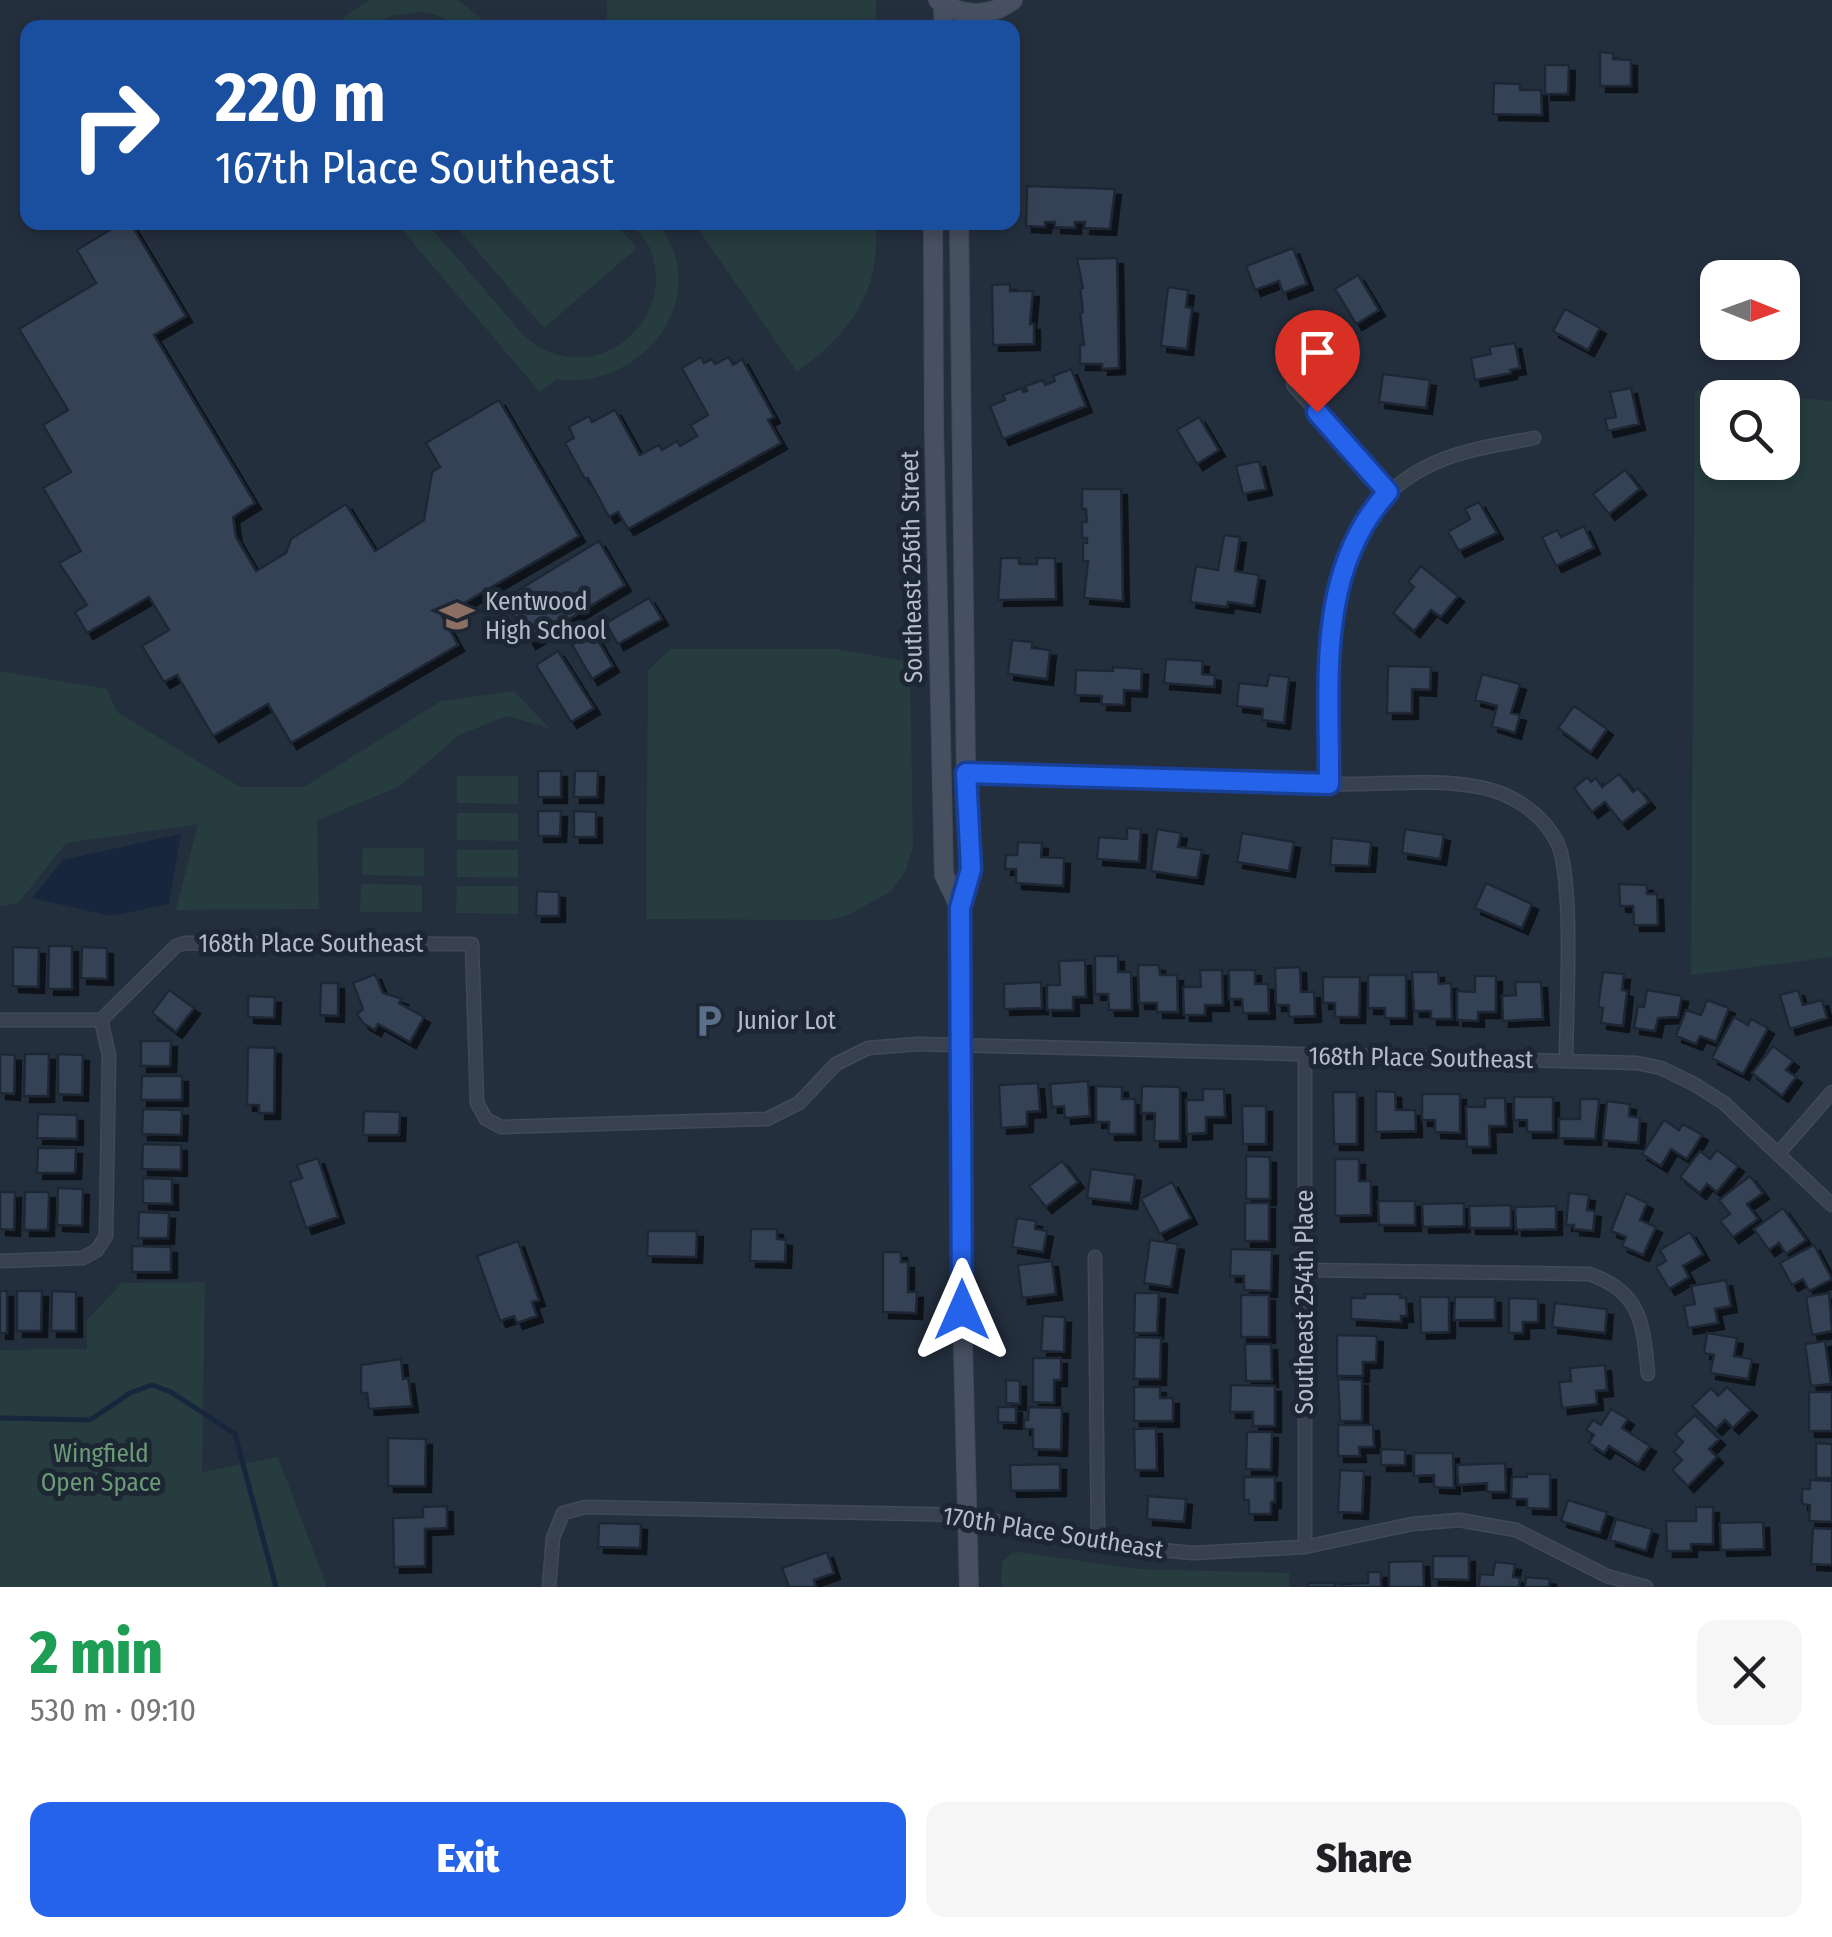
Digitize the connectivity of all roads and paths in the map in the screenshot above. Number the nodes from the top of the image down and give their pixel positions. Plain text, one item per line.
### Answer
1 (1013, 0) edge
2 (941, 2) edge
3 (990, 20) edge
4 (933, 230) edge
5 (959, 230) edge
6 (933, 337) junction
7 (959, 364) junction
8 (1293, 385) dead end
9 (1534, 438) dead end
10 (1388, 492) junction
11 (966, 773) junction
12 (1329, 784) junction
13 (960, 908) junction
14 (0, 1020) edge
15 (102, 1020) junction
16 (960, 1044) junction
17 (1305, 1056) junction
18 (1566, 1060) junction
19 (1832, 1092) edge
20 (1778, 1154) junction
21 (1832, 1204) edge
22 (1095, 1257) dead end
23 (0, 1262) edge
24 (1304, 1270) junction
25 (1648, 1374) dead end
26 (968, 1515) junction
27 (1098, 1544) junction
28 (1305, 1548) junction
29 (549, 1587) edge
30 (969, 1587) edge
31 (1646, 1587) edge

1 - 3 main road
2 - 3 main road
4 - 6 main road, Southeast 256th Street
5 - 7 main road, Southeast 256th Street
6 - 7 main road
6 - 13 main road, Southeast 256th Street
7 - 11 main road, Southeast 256th Street
8 - 10 street
9 - 10 street
10 - 12 street
11 - 12 street
11 - 13 main road, Southeast 256th Street
12 - 18 street
13 - 16 main road, Southeast 256th Street
14 - 15 street
15 - 16 street, 168th Place Southeast
15 - 23 street
16 - 17 street, 168th Place Southeast
16 - 26 main road, Southeast 256th Street
17 - 18 street, 168th Place Southeast
17 - 24 street, Southeast 254th Place
18 - 20 street, 168th Place Southeast
19 - 20 street
20 - 21 street, 168th Place Southeast
22 - 27 street
24 - 25 street
24 - 28 street, Southeast 254th Place
26 - 27 street, 170th Place Southeast
26 - 29 street, 170th Place Southeast
26 - 30 main road, Southeast 256th Street
27 - 28 street, 170th Place Southeast
28 - 31 street, 170th Place Southeast

